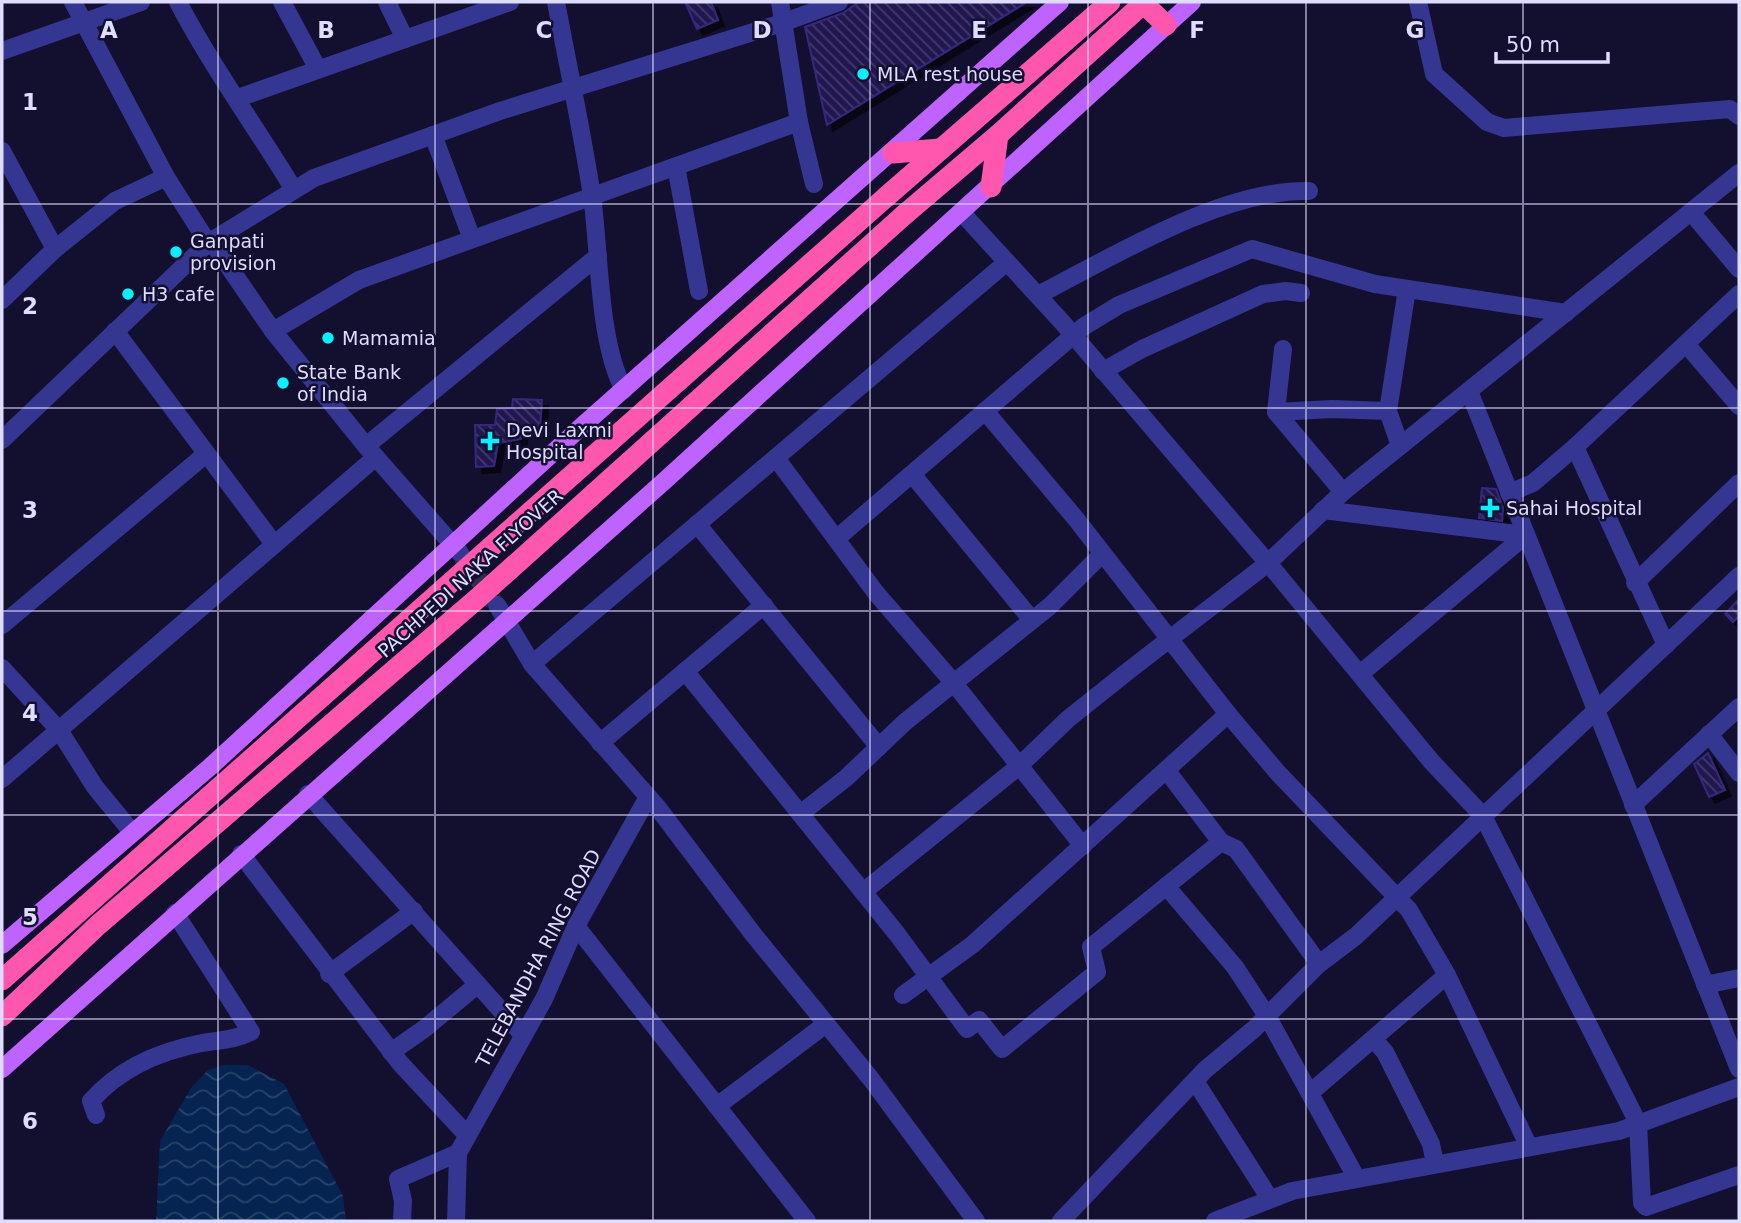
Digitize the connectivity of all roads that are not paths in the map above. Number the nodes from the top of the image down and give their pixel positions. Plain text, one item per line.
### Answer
1 (73, 2) edge
2 (141, 2) edge
3 (178, 2) edge
4 (282, 2) edge
5 (387, 2) edge
6 (510, 2) edge
7 (556, 2) edge
8 (780, 2) edge
9 (839, 2) edge
10 (1060, 2) edge
11 (1110, 2) edge
12 (1192, 2) edge
13 (1418, 2) edge
14 (1144, 3) edge
15 (459, 10) edge
16 (86, 23) junction
17 (782, 23) junction
18 (1166, 25) junction
19 (405, 39) junction
20 (2, 51) edge
21 (318, 69) junction
22 (572, 88) junction
23 (238, 98) junction
24 (1739, 117) edge
25 (799, 122) junction
26 (433, 135) junction
27 (999, 135) junction
28 (940, 149) junction
29 (2, 151) edge
30 (893, 153) junction
31 (676, 166) junction
32 (1739, 173) edge
33 (166, 177) junction
34 (814, 184) dead end
35 (991, 187) junction
36 (294, 190) junction
37 (1309, 191) dead end
38 (592, 196) junction
39 (1691, 212) junction
40 (962, 213) junction
41 (472, 239) junction
42 (208, 243) junction
43 (55, 249) junction
44 (598, 256) junction
45 (1007, 261) junction
46 (1739, 269) edge
47 (1407, 289) junction
48 (699, 291) dead end
49 (1301, 293) dead end
50 (1739, 294) edge
51 (1038, 295) junction
52 (2, 300) edge
53 (1566, 313) junction
54 (115, 331) junction
55 (273, 331) junction
56 (1074, 336) junction
57 (1686, 344) junction
58 (1283, 349) dead end
59 (1103, 371) junction
60 (624, 390) junction
61 (1469, 391) junction
62 (1739, 406) edge
63 (985, 411) junction
64 (1388, 411) junction
65 (1276, 412) junction
66 (2, 438) edge
67 (1400, 446) junction
68 (1575, 447) junction
69 (371, 452) junction
70 (206, 454) junction
71 (776, 458) junction
72 (912, 474) junction
73 (1739, 483) edge
74 (1343, 492) junction
75 (1509, 493) junction
76 (1323, 510) junction
77 (697, 524) junction
78 (1525, 535) junction
79 (836, 539) junction
80 (274, 544) junction
81 (456, 548) junction
82 (1102, 554) junction
83 (1268, 563) junction
84 (1739, 576) edge
85 (1635, 583) junction
86 (764, 605) junction
87 (501, 612) junction
88 (1032, 620) junction
89 (2, 625) edge
90 (1170, 639) junction
91 (1666, 645) junction
92 (532, 664) junction
93 (2, 667) edge
94 (685, 671) junction
95 (1360, 674) junction
96 (953, 682) junction
97 (1739, 707) edge
98 (1595, 711) junction
99 (1227, 715) junction
100 (59, 730) junction
101 (1709, 734) junction
102 (600, 743) junction
103 (879, 747) junction
104 (1018, 767) junction
105 (1167, 771) junction
106 (1739, 773) edge
107 (2, 779) edge
108 (308, 794) junction
109 (648, 797) junction
110 (1633, 805) junction
111 (800, 814) junction
112 (1483, 816) junction
113 (132, 832) junction
114 (1221, 842) junction
115 (1083, 846) junction
116 (241, 854) junction
117 (1166, 886) junction
118 (863, 891) junction
119 (1396, 898) junction
120 (414, 911) junction
121 (175, 912) junction
122 (576, 926) junction
123 (2, 945) edge
124 (1319, 964) junction
125 (330, 974) junction
126 (1447, 975) junction
127 (928, 976) junction
128 (1739, 978) edge
129 (2, 980) edge
130 (477, 985) junction
131 (1706, 985) junction
132 (903, 995) dead end
133 (2, 1016) edge
134 (1267, 1016) junction
135 (826, 1024) junction
136 (523, 1035) junction
137 (1374, 1040) junction
138 (391, 1052) junction
139 (2, 1069) edge
140 (1739, 1069) edge
141 (1195, 1081) junction
142 (1739, 1087) edge
143 (1310, 1093) junction
144 (717, 1106) junction
145 (96, 1115) dead end
146 (1638, 1123) junction
147 (467, 1135) junction
148 (1529, 1147) junction
149 (458, 1153) junction
150 (1434, 1163) junction
151 (1739, 1175) edge
152 (1356, 1177) junction
153 (1270, 1199) junction
154 (974, 1220) edge
155 (402, 1221) edge
156 (456, 1221) edge
157 (807, 1221) edge
158 (1061, 1221) edge
159 (1215, 1221) edge

1 - 16 street
2 - 16 street
3 - 23 street
4 - 21 street
5 - 19 street
6 - 15 street
7 - 22 street
8 - 17 street
9 - 17 street
10 - 30 main road
11 - 28 highway, PACHPEDI NAKA FLYOVER
12 - 18 main road
13 - 24 street
14 - 18 highway
14 - 27 highway, PACHPEDI NAKA FLYOVER
15 - 19 street
16 - 20 street
16 - 33 street
17 - 22 street
17 - 25 street
18 - 35 main road
19 - 21 street
21 - 23 street
22 - 26 street
22 - 38 street
23 - 36 street
25 - 31 street
25 - 34 street
26 - 36 street
26 - 41 street
27 - 35 highway
27 - 133 highway, PACHPEDI NAKA FLYOVER, bridge
28 - 30 highway
28 - 129 highway, PACHPEDI NAKA FLYOVER, bridge
29 - 43 street
30 - 60 main road
31 - 38 street
31 - 48 street
32 - 39 street
33 - 42 street
33 - 43 street
35 - 40 main road
36 - 42 street
37 - 51 street
38 - 41 street
38 - 44 street
39 - 46 street
39 - 53 street
40 - 45 street
40 - 87 main road
41 - 55 street
42 - 54 street
42 - 55 street
43 - 52 street
44 - 60 street
44 - 69 street
45 - 51 street
45 - 71 street
47 - 53 street
47 - 56 street
47 - 64 street
49 - 59 street
50 - 57 street
51 - 56 street
53 - 61 street
54 - 66 street
54 - 70 street
55 - 69 street
56 - 59 street
56 - 63 street
57 - 62 street
57 - 68 street
58 - 65 street
59 - 83 street
60 - 81 main road
61 - 67 street
61 - 75 street
63 - 72 street
63 - 82 street
64 - 65 street
64 - 67 street
65 - 74 street
67 - 74 street
68 - 75 street
68 - 85 street
69 - 80 street
69 - 81 street
70 - 80 street
70 - 89 street
71 - 77 street
71 - 79 street
72 - 79 street
72 - 88 street
73 - 85 street
74 - 76 street
75 - 78 street
76 - 78 street
76 - 83 street
77 - 86 street
77 - 92 street
78 - 95 street
78 - 98 street
79 - 96 street
80 - 100 street
81 - 113 main road
82 - 88 street
82 - 90 street
83 - 90 street
83 - 95 street
84 - 91 street
85 - 91 street
86 - 94 street
86 - 103 street
87 - 92 street
87 - 108 main road
88 - 96 street
90 - 99 street
90 - 104 street
91 - 98 street
92 - 102 street
93 - 100 street
94 - 102 street
94 - 111 street
95 - 112 street
96 - 103 street
96 - 104 street
97 - 101 street
98 - 110 street
98 - 112 street
99 - 105 street
99 - 119 street
100 - 107 street
100 - 113 street
101 - 106 street
101 - 110 street
102 - 109 street
103 - 111 street
104 - 115 street
104 - 118 street
105 - 114 street
105 - 115 street
108 - 116 main road
108 - 120 street
109 - 122 street, TELEBANDHA RING ROAD
109 - 135 street
110 - 131 street
111 - 118 street
112 - 119 street
112 - 146 street
113 - 123 main road
114 - 117 street
114 - 124 street
115 - 127 street
116 - 121 main road
116 - 125 street
117 - 127 street
117 - 134 street
118 - 127 street
119 - 124 street
119 - 126 street
120 - 125 street
120 - 130 street
121 - 139 main road
121 - 145 street
122 - 136 street, TELEBANDHA RING ROAD
122 - 144 street
124 - 134 street
125 - 138 street
126 - 137 street
126 - 148 street
127 - 132 street
128 - 131 street
130 - 136 street
130 - 138 street
131 - 140 street
134 - 141 street
134 - 143 street
135 - 144 street
135 - 154 street
136 - 147 street, TELEBANDHA RING ROAD
137 - 143 street
137 - 150 street
138 - 147 street
141 - 153 street
141 - 158 street
142 - 146 street
143 - 152 street
144 - 157 street
146 - 148 street
146 - 151 street
147 - 149 street, TELEBANDHA RING ROAD
148 - 150 street
149 - 155 street
149 - 156 street, TELEBANDHA RING ROAD
150 - 152 street
152 - 153 street
153 - 159 street

